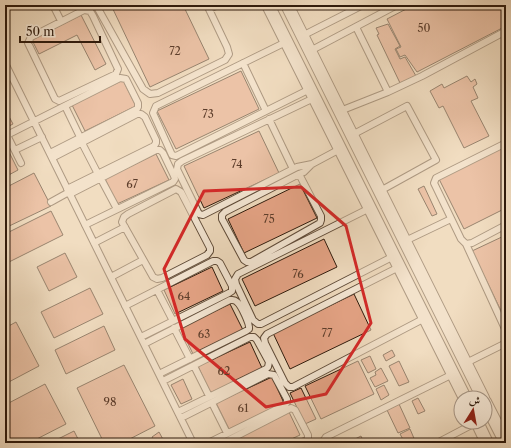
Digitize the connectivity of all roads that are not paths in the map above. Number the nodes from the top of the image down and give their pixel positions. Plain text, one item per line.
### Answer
1 (53, 5) edge
2 (96, 5) edge
3 (218, 5) edge
4 (268, 5) edge
5 (346, 5) edge
6 (363, 5) edge
7 (397, 5) edge
8 (290, 6) edge
9 (208, 7) edge
10 (349, 12) junction
11 (61, 22) junction
12 (356, 27) junction
13 (506, 31) edge
14 (302, 36) junction
15 (286, 42) junction
16 (310, 51) junction
17 (5, 63) edge
18 (243, 63) junction
19 (388, 92) junction
20 (312, 93) junction
21 (65, 106) junction
22 (266, 111) junction
23 (340, 111) junction
24 (269, 119) junction
25 (34, 122) junction
26 (352, 135) junction
27 (42, 137) junction
28 (81, 140) junction
29 (506, 143) edge
30 (340, 149) junction
31 (15, 150) junction
32 (51, 155) junction
33 (21, 163) dead end
34 (312, 164) junction
35 (293, 169) junction
36 (299, 174) junction
37 (99, 176) junction
38 (380, 190) junction
39 (69, 192) junction
40 (51, 202) dead end
41 (370, 208) junction
42 (117, 210) junction
43 (451, 219) junction
44 (85, 225) junction
45 (506, 225) edge
46 (125, 227) junction
47 (405, 241) junction
48 (94, 243) junction
49 (466, 244) junction
50 (394, 256) junction
51 (143, 260) junction
52 (399, 267) junction
53 (111, 277) junction
54 (157, 290) junction
55 (126, 306) junction
56 (425, 318) junction
57 (173, 321) junction
58 (174, 328) junction
59 (506, 331) edge
60 (141, 337) junction
61 (506, 343) edge
62 (144, 344) junction
63 (190, 359) junction
64 (466, 363) junction
65 (194, 366) junction
66 (159, 374) junction
67 (453, 374) junction
68 (163, 382) junction
69 (461, 390) edge
70 (479, 390) edge
71 (210, 399) junction
72 (179, 415) junction
73 (493, 418) edge
74 (462, 430) edge
75 (481, 430) edge
76 (230, 438) edge
77 (193, 443) edge
78 (208, 443) edge
79 (223, 443) edge
80 (300, 443) edge
81 (322, 443) edge
82 (437, 443) edge
83 (488, 443) edge
84 (506, 443) edge

1 - 11 lane
2 - 9 lane
3 - 9 lane
4 - 15 street
5 - 10 lane
6 - 10 lane
7 - 12 lane
8 - 14 street
10 - 14 lane
11 - 11 lane
12 - 16 lane
12 - 19 lane
13 - 19 lane
14 - 16 street
15 - 18 lane
15 - 20 street
16 - 23 street
17 - 25 lane
18 - 22 lane
18 - 22 lane
19 - 23 lane
20 - 22 lane
20 - 24 lane
20 - 30 street
21 - 25 lane
21 - 28 lane
21 - 28 lane
23 - 26 street
24 - 35 lane
24 - 35 lane
25 - 27 lane
25 - 31 lane
26 - 38 street
26 - 38 lane
27 - 31 lane
27 - 32 lane
28 - 32 lane
28 - 37 lane
28 - 37 lane
29 - 43 lane
30 - 34 lane
30 - 41 street
31 - 33 lane
32 - 39 lane
34 - 35 lane
34 - 36 lane
36 - 36 lane
37 - 39 lane
37 - 42 lane
37 - 42 lane
38 - 47 street
39 - 40 lane
39 - 44 lane
41 - 50 street
41 - 50 lane
42 - 44 lane
43 - 47 lane
43 - 49 lane
44 - 48 lane
45 - 49 lane
46 - 48 lane
46 - 51 lane
46 - 51 lane
47 - 64 street
48 - 53 lane
49 - 59 lane
50 - 52 street
51 - 53 lane
52 - 56 street
52 - 56 lane
53 - 55 lane
54 - 55 lane
54 - 57 lane
54 - 57 lane
55 - 60 lane
56 - 67 street
57 - 60 lane
58 - 62 lane
58 - 63 lane
58 - 63 lane
60 - 62 lane
61 - 64 lane
62 - 66 lane
63 - 66 lane
64 - 70 street
65 - 68 lane
65 - 71 lane
65 - 71 lane
66 - 68 lane
67 - 69 street
67 - 81 lane
68 - 72 lane
71 - 72 lane
71 - 76 lane
71 - 76 lane
72 - 77 lane
73 - 84 street
74 - 82 lane
75 - 83 street
76 - 78 lane
76 - 79 lane
76 - 80 lane

